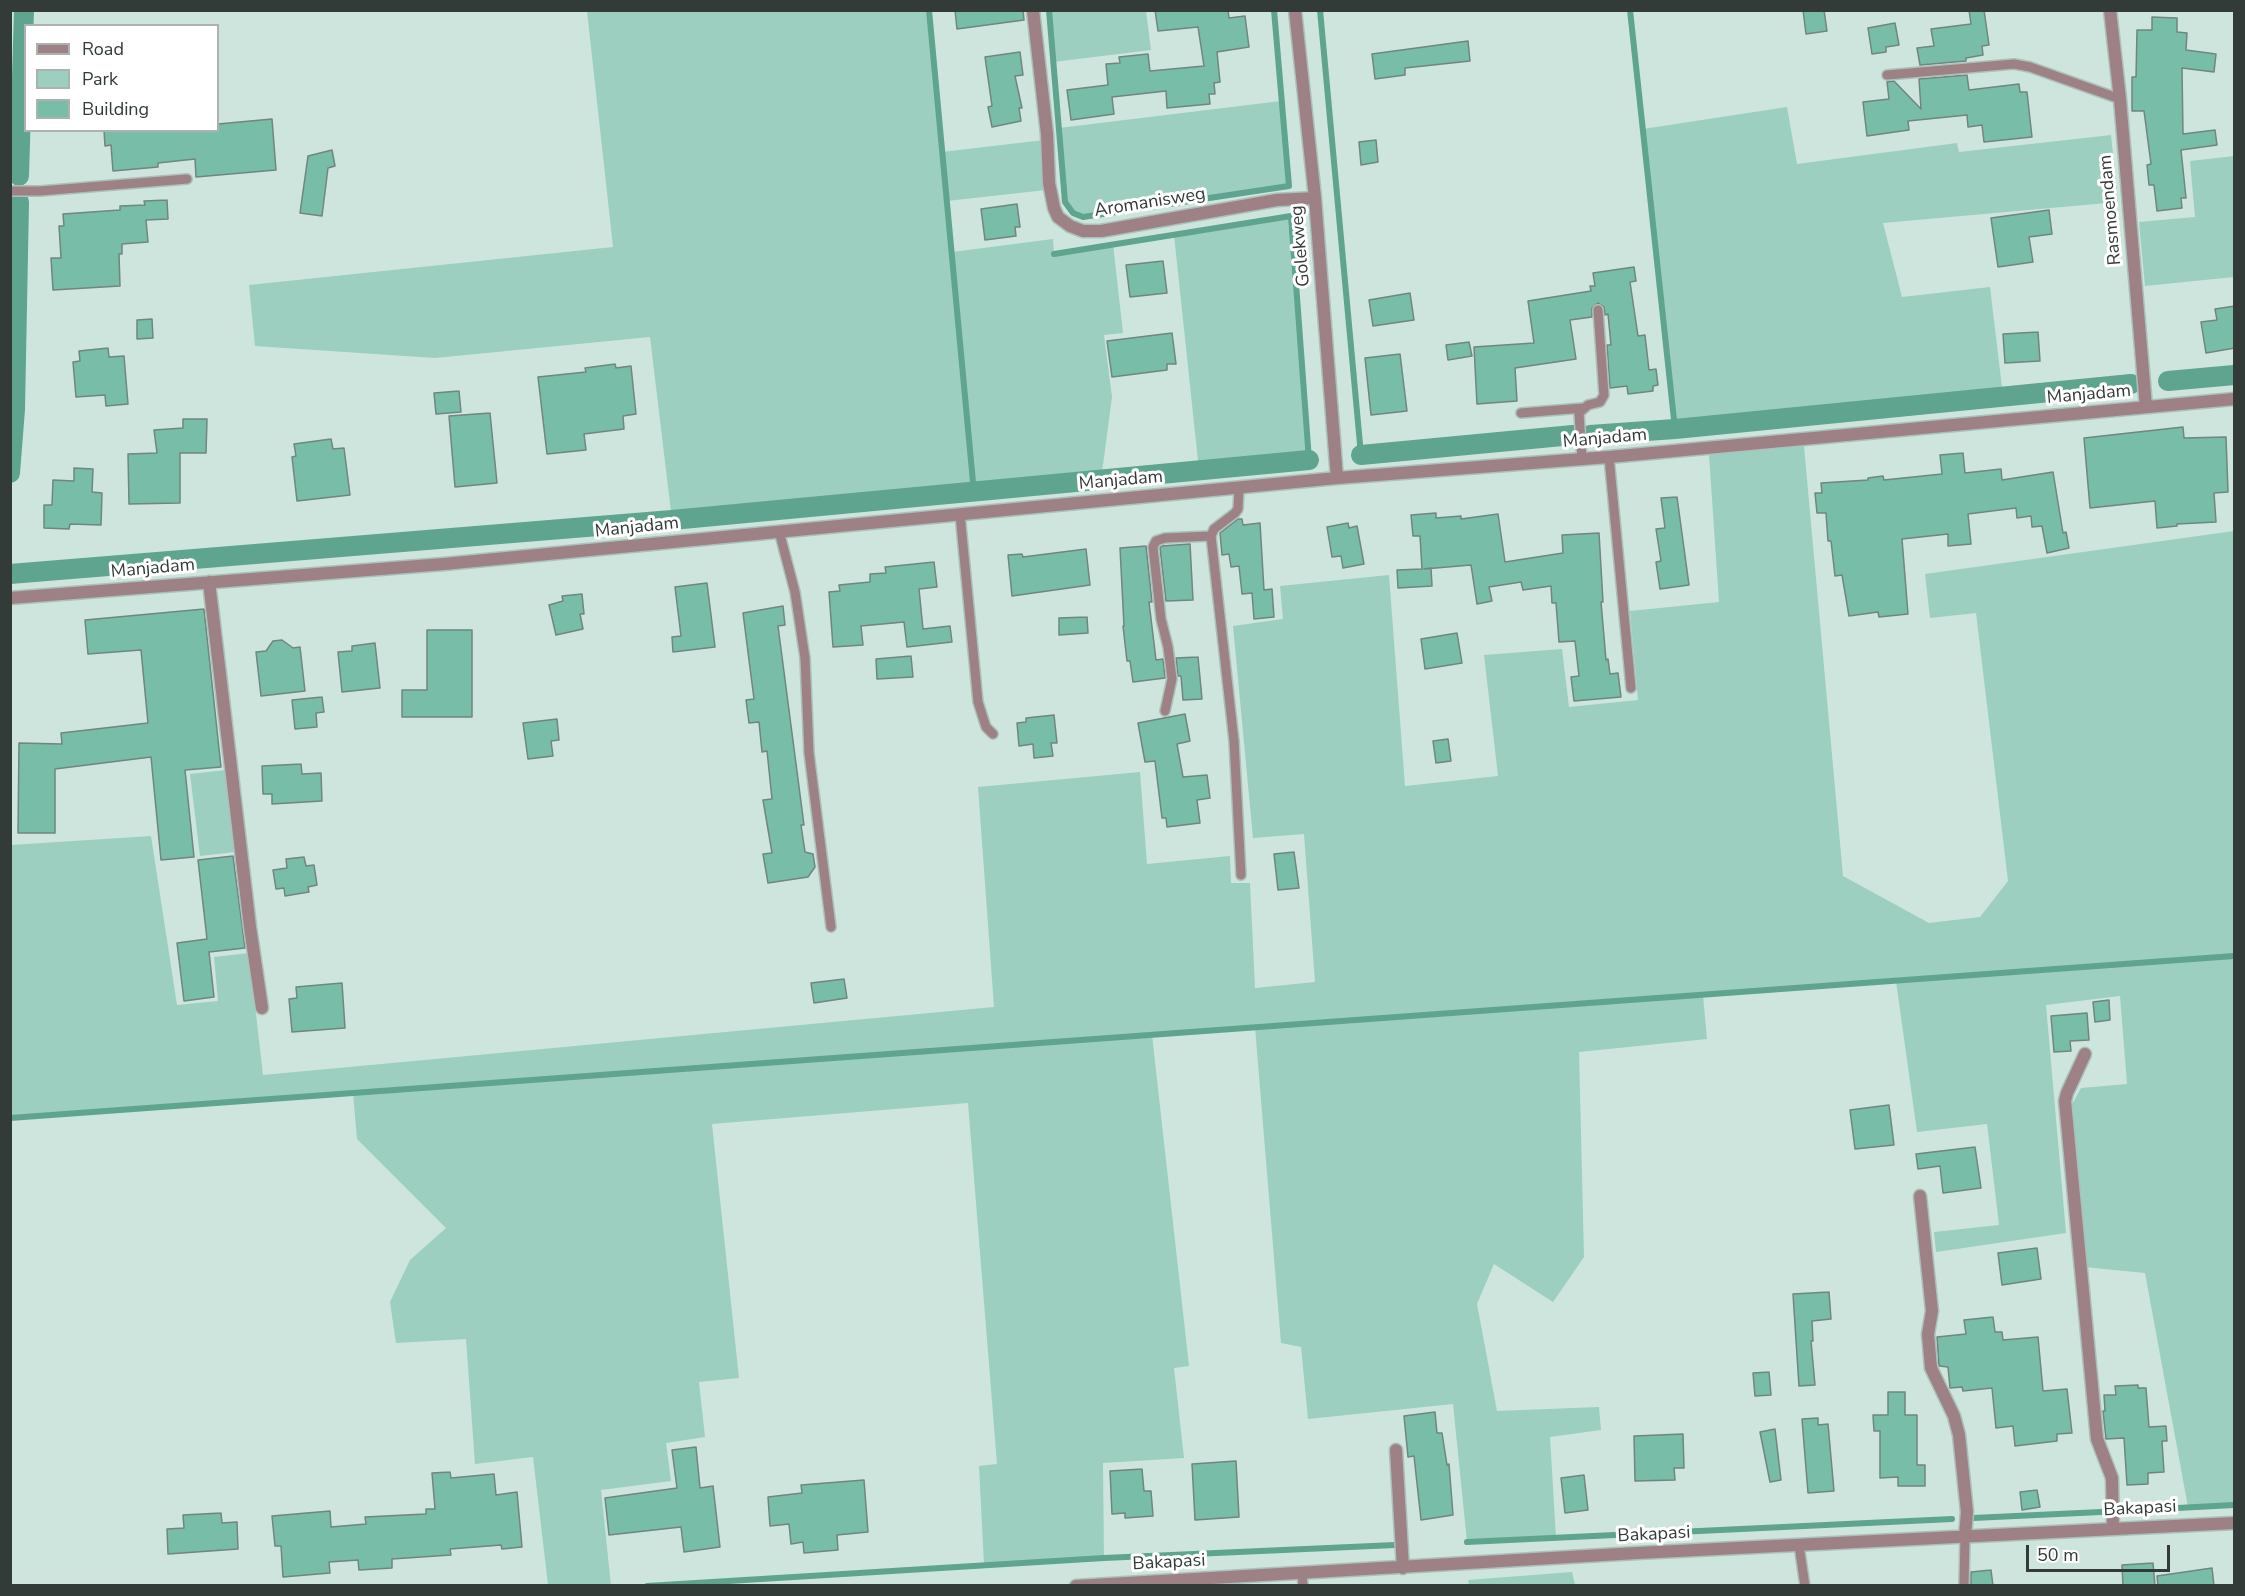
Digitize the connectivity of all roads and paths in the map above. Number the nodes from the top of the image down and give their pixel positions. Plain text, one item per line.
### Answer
1 (1033, 10) edge
2 (1294, 10) edge
3 (2110, 10) edge
4 (1887, 75) dead end
5 (2120, 99) junction
6 (187, 179) dead end
7 (10, 191) edge
8 (1316, 198) junction
9 (1598, 310) dead end
10 (2235, 399) edge
11 (2146, 407) junction
12 (1582, 408) junction
13 (1521, 413) dead end
14 (1609, 457) junction
15 (1582, 459) junction
16 (1337, 478) junction
17 (1239, 489) junction
18 (960, 514) junction
19 (779, 531) junction
20 (1211, 536) junction
21 (209, 582) junction
22 (10, 598) edge
23 (1631, 688) dead end
24 (1165, 711) dead end
25 (993, 734) dead end
26 (1241, 875) dead end
27 (831, 927) dead end
28 (262, 1008) dead end
29 (2085, 1054) dead end
30 (1920, 1196) dead end
31 (1396, 1450) dead end
32 (2235, 1522) edge
33 (2113, 1529) junction
34 (1965, 1536) junction
35 (1799, 1545) junction
36 (1403, 1568) junction
37 (1303, 1579) edge
38 (1076, 1586) edge
39 (1805, 1586) edge
40 (1964, 1586) edge

1 - 8 street, Aromanisweg
2 - 8 street, Golekweg
3 - 5 street, Rasmoendam
4 - 5 lane
5 - 11 street, Rasmoendam
6 - 7 lane
8 - 16 street, Golekweg
9 - 12 lane
10 - 11 street, Manjadam
11 - 14 street, Manjadam
12 - 13 lane
12 - 15 lane
14 - 15 street, Manjadam
14 - 23 lane
15 - 16 street, Manjadam
16 - 17 street, Manjadam
17 - 18 street, Manjadam
17 - 20 lane
18 - 19 street, Manjadam
18 - 25 lane
19 - 21 street, Manjadam
19 - 27 lane
20 - 24 lane
20 - 26 lane
21 - 22 street, Manjadam
21 - 28 street
29 - 33 street
30 - 34 street
31 - 36 street
32 - 33 street, Bakapasi
33 - 34 street, Bakapasi
34 - 35 street, Bakapasi
34 - 40 lane
35 - 36 street, Bakapasi
35 - 39 lane
36 - 37 street, Bakapasi
37 - 38 street, Bakapasi

